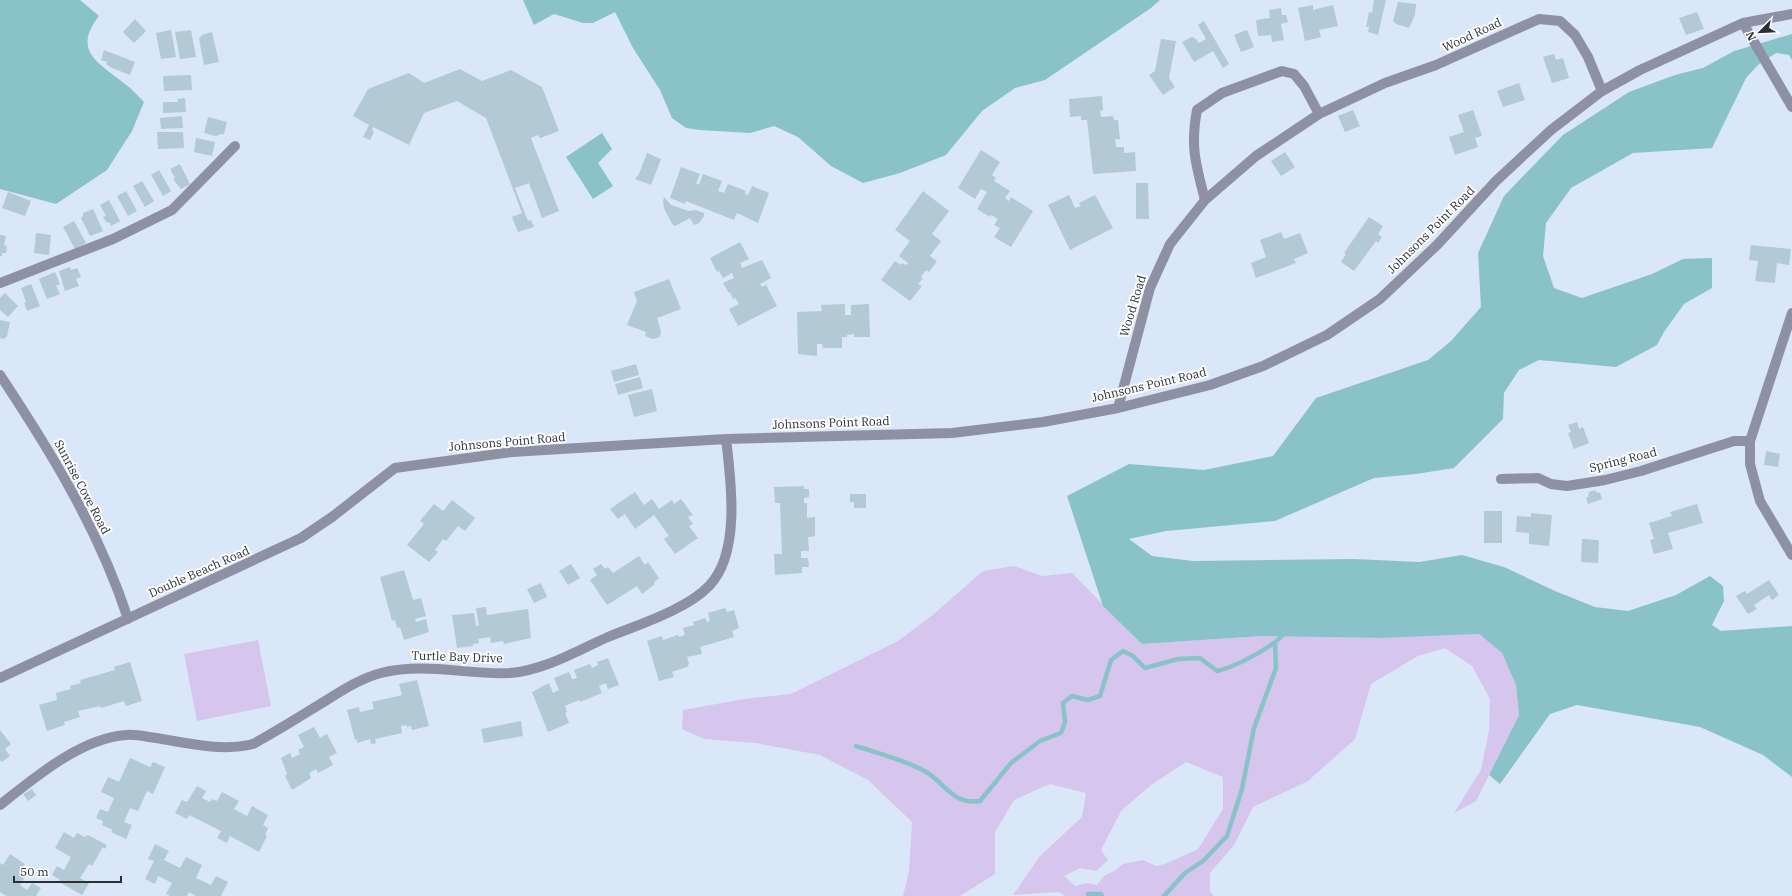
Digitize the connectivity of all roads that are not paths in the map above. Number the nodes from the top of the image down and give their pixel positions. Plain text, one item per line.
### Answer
1 (1792, 14) edge
2 (1743, 23) junction
3 (1602, 91) junction
4 (1792, 107) edge
5 (1319, 114) junction
6 (234, 146) dead end
7 (1204, 200) junction
8 (0, 283) edge
9 (1792, 313) edge
10 (0, 375) edge
11 (1118, 408) junction
12 (726, 439) junction
13 (1750, 441) junction
14 (395, 468) joint
15 (1501, 479) dead end
16 (1792, 556) edge
17 (128, 619) junction
18 (0, 678) edge
19 (0, 805) edge

1 - 2 street, Johnsons Point Road
2 - 3 street, Johnsons Point Road
2 - 4 street
3 - 5 street, Wood Road
3 - 11 street, Johnsons Point Road
5 - 7 street, Wood Road
5 - 7 street
6 - 8 street
7 - 11 street, Wood Road
9 - 13 street
10 - 17 street, Sunrise Cove Road
11 - 12 street, Johnsons Point Road
12 - 14 street, Johnsons Point Road
12 - 19 street, Turtle Bay Drive
13 - 15 street, Spring Road
13 - 16 street
14 - 17 street, Double Beach Road
17 - 18 street, Double Beach Road

